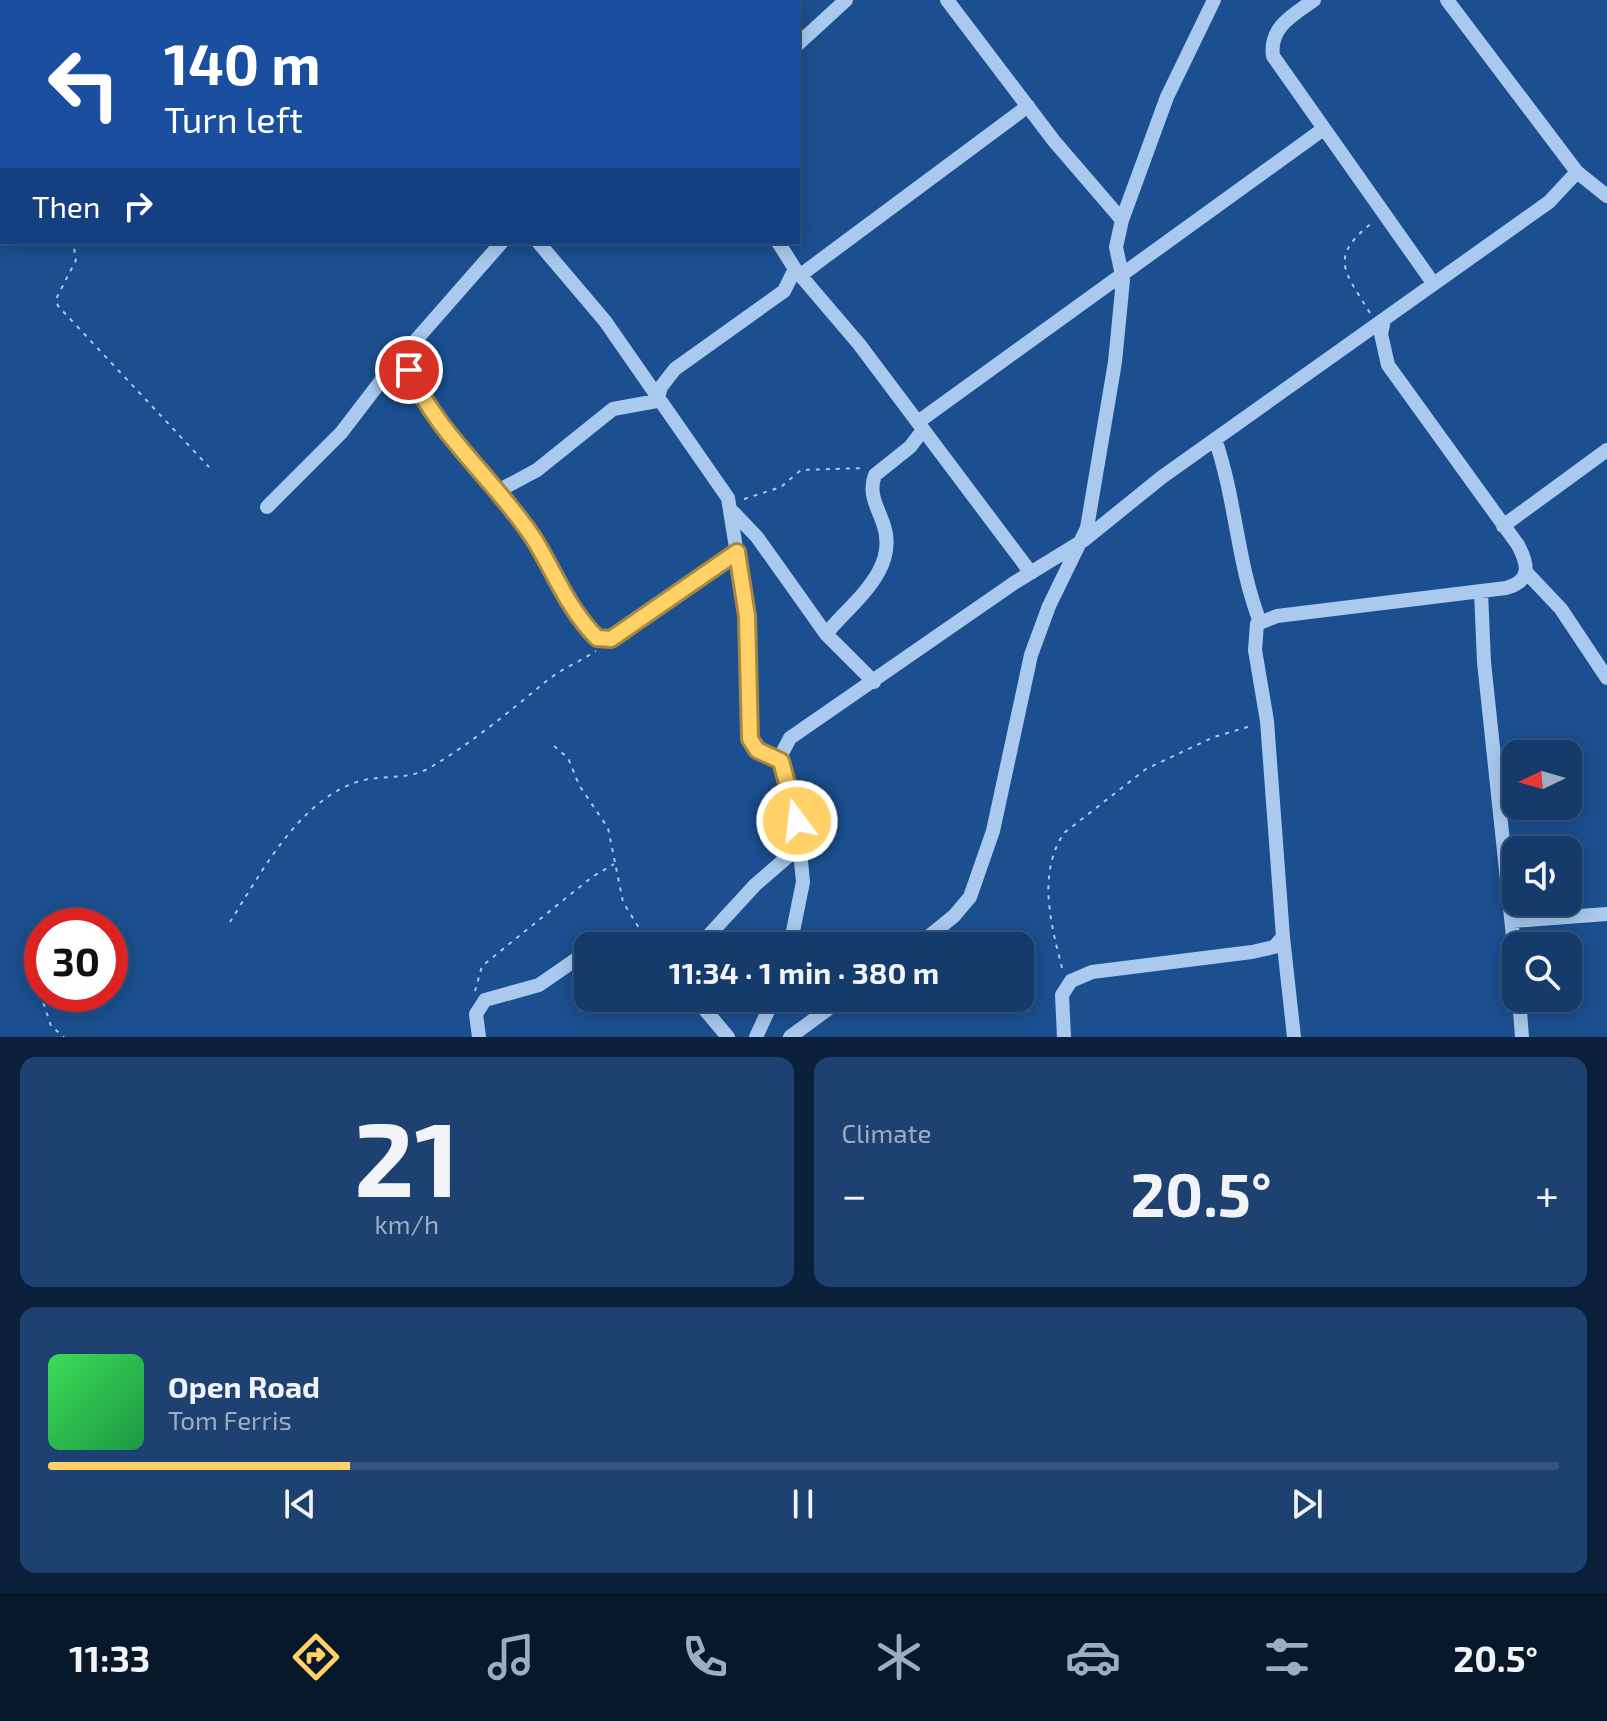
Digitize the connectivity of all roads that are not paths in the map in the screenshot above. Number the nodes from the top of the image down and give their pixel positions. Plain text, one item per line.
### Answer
1 (846, 0) edge
2 (947, 0) edge
3 (1214, 0) edge
4 (1314, 0) edge
5 (1447, 0) edge
6 (800, 42) edge
7 (1028, 106) junction
8 (1322, 130) junction
9 (1577, 172) junction
10 (1607, 196) edge
11 (1122, 220) junction
12 (500, 244) edge
13 (540, 244) edge
14 (779, 244) edge
15 (798, 272) junction
16 (1123, 274) junction
17 (1433, 283) junction
18 (1380, 322) junction
19 (404, 355) junction
20 (657, 401) junction
21 (920, 426) junction
22 (1215, 439) junction
23 (1607, 450) edge
24 (498, 491) junction
25 (267, 507) dead end
26 (731, 508) junction
27 (1503, 526) junction
28 (1084, 540) junction
29 (737, 552) junction
30 (1031, 573) junction
31 (1527, 573) junction
32 (1481, 592) junction
33 (1260, 622) junction
34 (826, 634) junction
35 (1607, 678) edge
36 (874, 682) junction
37 (781, 761) junction
38 (800, 846) junction
39 (1607, 914) edge
40 (1512, 921) junction
41 (712, 932) edge
42 (793, 932) edge
43 (934, 932) edge
44 (1513, 932) edge
45 (1283, 937) junction
46 (574, 961) edge
47 (707, 1012) edge
48 (768, 1012) edge
49 (824, 1012) edge
50 (1520, 1012) edge
51 (479, 1037) edge
52 (728, 1037) edge
53 (756, 1037) edge
54 (790, 1037) edge
55 (1064, 1037) edge
56 (1294, 1037) edge
57 (1522, 1037) edge

1 - 6 street
2 - 7 street
3 - 11 street
4 - 8 street
5 - 9 street
7 - 11 street
7 - 15 street
8 - 16 street
8 - 17 street
9 - 10 street
9 - 17 street
11 - 16 street
12 - 19 street
13 - 20 street
14 - 15 street
15 - 20 street
15 - 21 street
16 - 21 street
16 - 28 street
17 - 18 street
18 - 22 street
18 - 27 street
19 - 24 street
19 - 25 street
20 - 24 street
20 - 26 street
21 - 30 street
21 - 34 street
22 - 28 street
22 - 33 street
23 - 27 street
24 - 29 street
26 - 29 street
26 - 34 street
27 - 31 street
28 - 30 street
28 - 43 street
29 - 37 street
30 - 36 street
31 - 32 street
31 - 35 street
32 - 33 street
32 - 40 street
33 - 45 street
34 - 36 street
36 - 37 street
37 - 38 street
38 - 41 street
38 - 42 street
39 - 40 street
40 - 44 street
45 - 55 street
45 - 56 street
46 - 51 street
47 - 52 street
48 - 53 street
49 - 54 street
50 - 57 street

